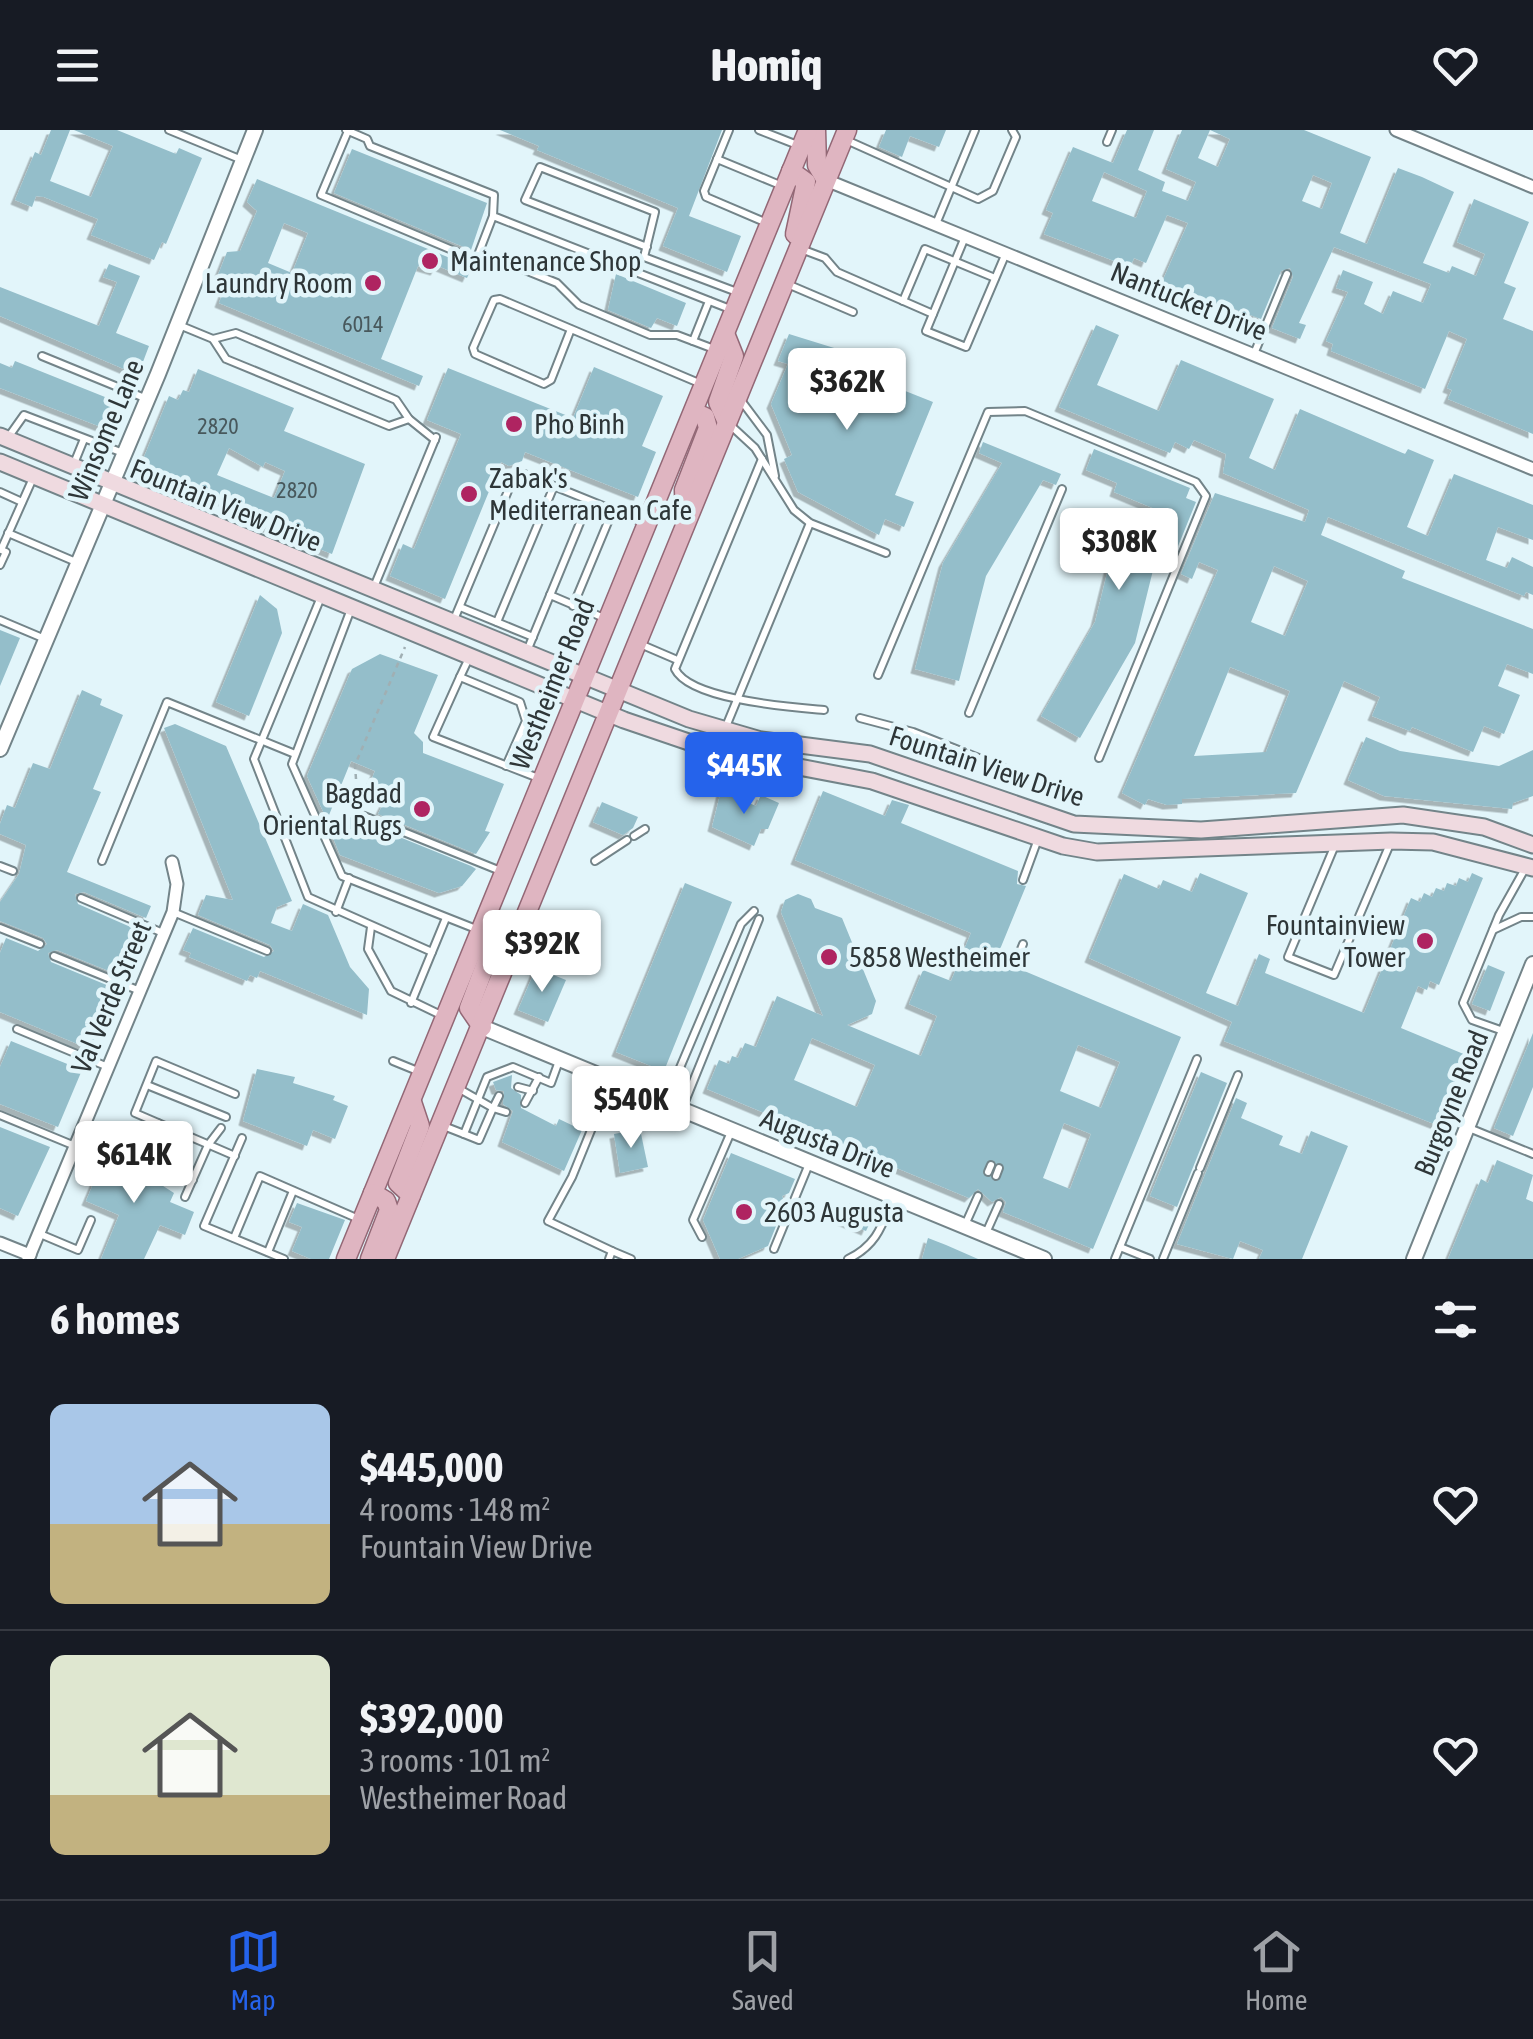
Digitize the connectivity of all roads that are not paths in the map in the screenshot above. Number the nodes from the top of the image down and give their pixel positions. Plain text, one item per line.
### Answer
1 (169, 130) edge
2 (255, 130) edge
3 (347, 130) edge
4 (729, 130) edge
5 (759, 130) edge
6 (975, 130) edge
7 (1012, 130) edge
8 (1112, 130) edge
9 (1396, 130) edge
10 (845, 134) edge
11 (808, 136) edge
12 (1108, 142) dead end
13 (717, 159) junction
14 (243, 160) junction
15 (788, 179) junction
16 (826, 180) junction
17 (1533, 187) edge
18 (952, 188) junction
19 (494, 216) junction
20 (770, 224) junction
21 (936, 224) junction
22 (966, 236) junction
23 (646, 247) junction
24 (798, 248) junction
25 (1006, 253) junction
26 (476, 260) junction
27 (955, 262) junction
28 (1287, 274) dead end
29 (786, 278) junction
30 (995, 278) junction
31 (709, 301) junction
32 (903, 302) junction
33 (739, 303) junction
34 (853, 312) dead end
35 (933, 314) junction
36 (178, 324) junction
37 (572, 329) junction
38 (213, 339) junction
39 (693, 341) junction
40 (723, 344) junction
41 (1254, 354) junction
42 (42, 356) dead end
43 (705, 386) junction
44 (738, 396) junction
45 (148, 399) junction
46 (694, 412) junction
47 (409, 418) junction
48 (727, 422) junction
49 (4, 438) edge
50 (84, 439) junction
51 (125, 453) junction
52 (762, 460) junction
53 (0, 462) edge
54 (72, 468) junction
55 (1533, 469) edge
56 (33, 476) junction
57 (775, 477) junction
58 (110, 484) junction
59 (554, 486) junction
60 (1062, 490) dead end
61 (0, 492) edge
62 (589, 500) junction
63 (22, 502) junction
64 (100, 505) junction
65 (613, 510) junction
66 (685, 523) junction
67 (810, 523) junction
68 (648, 524) junction
69 (8, 533) junction
70 (886, 553) dead end
71 (77, 563) junction
72 (0, 565) edge
73 (366, 589) junction
74 (322, 595) junction
75 (550, 595) junction
76 (574, 606) junction
77 (460, 607) junction
78 (352, 608) junction
79 (0, 620) edge
80 (608, 620) junction
81 (497, 622) junction
82 (452, 623) junction
83 (46, 639) junction
84 (635, 642) junction
85 (530, 645) junction
86 (470, 656) junction
87 (676, 660) junction
88 (584, 676) junction
89 (878, 676) dead end
90 (460, 678) junction
91 (616, 689) junction
92 (739, 698) junction
93 (575, 700) junction
94 (824, 710) dead end
95 (606, 712) junction
96 (969, 713) dead end
97 (860, 718) dead end
98 (725, 730) junction
99 (262, 741) junction
100 (820, 746) junction
101 (0, 750) edge
102 (846, 750) junction
103 (294, 754) junction
104 (1099, 758) dead end
105 (506, 766) junction
106 (816, 768) junction
107 (841, 772) junction
108 (542, 780) junction
109 (1057, 789) dead end
110 (357, 790) road end
111 (1046, 817) junction
112 (1335, 818) junction
113 (644, 829) dead end
114 (1039, 838) junction
115 (1391, 841) junction
116 (1335, 844) junction
117 (1533, 845) edge
118 (102, 861) dead end
119 (595, 861) dead end
120 (172, 862) dead end
121 (0, 866) edge
122 (1530, 867) edge
123 (13, 871) dead end
124 (505, 873) junction
125 (349, 878) junction
126 (1023, 880) dead end
127 (80, 898) dead end
128 (754, 911) dead end
129 (173, 912) junction
130 (336, 912) junction
131 (1533, 917) edge
132 (446, 918) junction
133 (759, 920) dead end
134 (371, 927) junction
135 (0, 928) edge
136 (1493, 930) junction
137 (482, 931) junction
138 (164, 934) junction
139 (40, 944) dead end
140 (1023, 944) dead end
141 (267, 951) dead end
142 (432, 952) junction
143 (54, 956) dead end
144 (1016, 962) dead end
145 (1533, 964) edge
146 (140, 991) junction
147 (411, 1002) junction
148 (445, 1017) junction
149 (482, 1027) junction
150 (16, 1029) dead end
151 (1506, 1032) junction
152 (1197, 1058) dead end
153 (560, 1060) junction
154 (393, 1061) dead end
155 (109, 1067) junction
156 (423, 1073) junction
157 (1238, 1075) dead end
158 (538, 1078) junction
159 (612, 1080) junction
160 (147, 1085) junction
161 (518, 1087) dead end
162 (456, 1088) junction
163 (533, 1091) junction
164 (235, 1094) dead end
165 (499, 1096) dead end
166 (479, 1097) junction
167 (412, 1102) junction
168 (525, 1103) dead end
169 (665, 1103) junction
170 (492, 1108) junction
171 (681, 1110) junction
172 (506, 1112) dead end
173 (0, 1116) edge
174 (226, 1117) dead end
175 (158, 1122) junction
176 (441, 1124) junction
177 (221, 1128) dead end
178 (1468, 1128) junction
179 (732, 1131) junction
180 (464, 1134) junction
181 (242, 1138) dead end
182 (208, 1144) junction
183 (76, 1146) junction
184 (1533, 1154) edge
185 (235, 1156) junction
186 (809, 1162) junction
187 (192, 1180) junction
188 (294, 1191) junction
189 (373, 1194) junction
190 (411, 1195) junction
191 (978, 1196) dead end
192 (185, 1198) dead end
193 (894, 1198) junction
194 (998, 1204) dead end
195 (91, 1220) dead end
196 (362, 1220) junction
197 (965, 1226) junction
198 (39, 1234) junction
199 (986, 1234) junction
200 (702, 1237) dead end
201 (234, 1238) junction
202 (0, 1243) edge
203 (1120, 1247) junction
204 (774, 1249) dead end
205 (268, 1252) junction
206 (611, 1255) edge
207 (29, 1257) edge
208 (284, 1259) edge
209 (346, 1259) edge
210 (370, 1259) edge
211 (385, 1259) edge
212 (631, 1259) edge
213 (848, 1259) edge
214 (1044, 1259) edge
215 (1115, 1259) edge
216 (1150, 1259) edge
217 (1162, 1259) edge
218 (1414, 1259) edge

1 - 14 lane
2 - 14 street, Winsome Lane
3 - 19 lane
3 - 26 lane
4 - 13 lane
5 - 11 lane
6 - 18 lane
7 - 18 lane
8 - 12 lane
9 - 17 street
10 - 16 main road
10 - 18 lane
11 - 15 main road, Westheimer Road
11 - 16 main road
13 - 15 lane
13 - 20 lane
14 - 36 street, Winsome Lane
15 - 20 main road, Westheimer Road
15 - 29 main road
16 - 21 street, Nantucket Drive
16 - 24 main road
18 - 21 lane
19 - 26 lane
19 - 31 lane
20 - 33 main road, Westheimer Road
21 - 22 street, Nantucket Drive
22 - 25 street, Nantucket Drive
22 - 27 lane
23 - 23 lane
23 - 33 lane
24 - 29 main road
24 - 32 lane
25 - 30 lane
25 - 41 street, Nantucket Drive
26 - 39 lane
27 - 30 lane
27 - 32 lane
27 - 35 lane
28 - 41 lane
29 - 34 lane
29 - 44 main road
30 - 35 lane
31 - 33 lane
31 - 39 lane
32 - 35 lane
33 - 40 main road, Westheimer Road
36 - 38 lane
36 - 45 street, Winsome Lane
37 - 37 lane
37 - 43 lane
38 - 47 lane
38 - 47 lane
39 - 40 lane
40 - 43 main road, Westheimer Road
40 - 48 main road
41 - 55 street, Nantucket Drive
42 - 45 lane
43 - 46 main road, Westheimer Road
44 - 48 main road
44 - 57 lane
45 - 51 street, Winsome Lane
46 - 66 main road
46 - 68 main road, Westheimer Road
47 - 73 lane
48 - 52 lane
48 - 66 main road
49 - 50 lane
49 - 54 main road, Fountain View Drive
50 - 51 lane
50 - 54 lane
51 - 58 street, Winsome Lane
52 - 57 lane
52 - 87 lane
53 - 56 main road, Fountain View Drive
54 - 58 main road, Fountain View Drive
56 - 63 lane
56 - 64 main road, Fountain View Drive
57 - 67 lane
58 - 64 street, Winsome Lane
58 - 73 main road, Fountain View Drive
59 - 62 lane
59 - 77 lane
59 - 81 lane
60 - 96 lane
61 - 63 lane
62 - 65 lane
62 - 75 lane
63 - 69 lane
64 - 71 street, Winsome Lane
64 - 74 main road, Fountain View Drive
65 - 68 lane
65 - 76 lane
66 - 84 main road
67 - 70 lane
67 - 92 lane
68 - 80 main road, Westheimer Road
69 - 71 lane
69 - 72 lane
71 - 83 street, Winsome Lane
73 - 78 main road
73 - 82 main road, Fountain View Drive
74 - 78 main road, Fountain View Drive
74 - 99 lane
75 - 76 lane
75 - 85 lane
76 - 80 lane
77 - 81 lane
77 - 82 lane
78 - 86 main road, Fountain View Drive
78 - 103 lane
79 - 83 lane
80 - 88 main road, Westheimer Road
81 - 85 lane
82 - 85 main road, Fountain View Drive
83 - 101 street, Winsome Lane
84 - 87 lane
84 - 91 main road
85 - 88 main road, Fountain View Drive
86 - 90 lane
86 - 93 main road, Fountain View Drive
87 - 92 lane
88 - 91 main road, Fountain View Drive
88 - 93 main road, Westheimer Road
89 - 104 lane
90 - 105 lane
90 - 105 lane
91 - 95 main road
91 - 98 main road, Fountain View Drive
92 - 94 lane
92 - 98 lane
93 - 95 main road, Fountain View Drive
93 - 108 main road, Westheimer Road
95 - 106 main road, Fountain View Drive
95 - 149 main road
97 - 109 lane
98 - 100 main road, Fountain View Drive
99 - 103 lane
99 - 118 lane
99 - 130 lane
100 - 102 main road, Fountain View Drive
100 - 106 main road
102 - 107 main road
102 - 111 main road, Fountain View Drive
103 - 125 lane
105 - 108 lane
106 - 107 main road, Fountain View Drive
107 - 114 main road, Fountain View Drive
108 - 124 main road, Westheimer Road
110 - 124 lane
111 - 112 main road, Fountain View Drive
111 - 114 main road
112 - 116 main road
112 - 117 main road, Fountain View Drive
113 - 119 lane
114 - 116 main road, Fountain View Drive
114 - 126 lane
115 - 116 main road, Fountain View Drive
115 - 116 lane
115 - 122 main road, Fountain View Drive
120 - 129 street, Val Verde Street
121 - 123 lane
122 - 136 lane
124 - 137 main road, Westheimer Road
125 - 130 lane
125 - 132 lane
127 - 138 lane
128 - 169 lane
129 - 138 street, Val Verde Street
129 - 141 lane
130 - 134 lane
131 - 136 lane
132 - 137 lane
132 - 142 lane
133 - 171 lane
134 - 142 lane
134 - 147 lane
135 - 139 lane
136 - 151 lane
137 - 148 main road, Westheimer Road
137 - 149 main road
138 - 146 street, Val Verde Street
140 - 144 lane
142 - 147 lane
143 - 146 lane
145 - 151 street, Burgoyne Road
146 - 155 street, Val Verde Street
147 - 148 lane
148 - 156 main road, Westheimer Road
149 - 153 street, Augusta Drive
149 - 162 main road
150 - 155 lane
151 - 178 street, Burgoyne Road
152 - 203 lane
153 - 158 lane
153 - 159 street, Augusta Drive
154 - 156 lane
155 - 183 street, Val Verde Street
156 - 167 main road, Westheimer Road
157 - 217 lane
158 - 163 lane
158 - 166 lane
159 - 169 street, Augusta Drive
159 - 206 lane
160 - 164 lane
160 - 174 lane
160 - 175 lane
161 - 163 lane
162 - 166 lane
162 - 176 main road
163 - 168 lane
165 - 170 lane
166 - 170 lane
166 - 180 lane
167 - 189 main road, Westheimer Road
167 - 190 main road
169 - 171 street, Augusta Drive
170 - 172 lane
170 - 180 lane
171 - 179 street, Augusta Drive
173 - 183 lane
175 - 182 lane
175 - 187 lane
176 - 180 lane
176 - 190 main road
177 - 182 lane
178 - 184 lane
178 - 218 street, Burgoyne Road
179 - 186 street, Augusta Drive
179 - 200 lane
181 - 185 lane
182 - 185 lane
182 - 187 lane
183 - 198 street, Val Verde Street
185 - 201 lane
186 - 193 street, Augusta Drive
186 - 204 lane
187 - 192 lane
188 - 196 lane
188 - 201 lane
188 - 205 lane
189 - 196 main road, Westheimer Road
189 - 210 main road
190 - 211 main road
191 - 197 lane
193 - 197 street, Augusta Drive
193 - 213 lane
194 - 199 lane
195 - 198 lane
196 - 209 main road, Westheimer Road
197 - 199 street, Augusta Drive
198 - 207 street, Val Verde Street
199 - 214 street, Augusta Drive
201 - 205 lane
202 - 207 street
203 - 215 lane
203 - 216 lane
205 - 208 lane
206 - 212 lane

